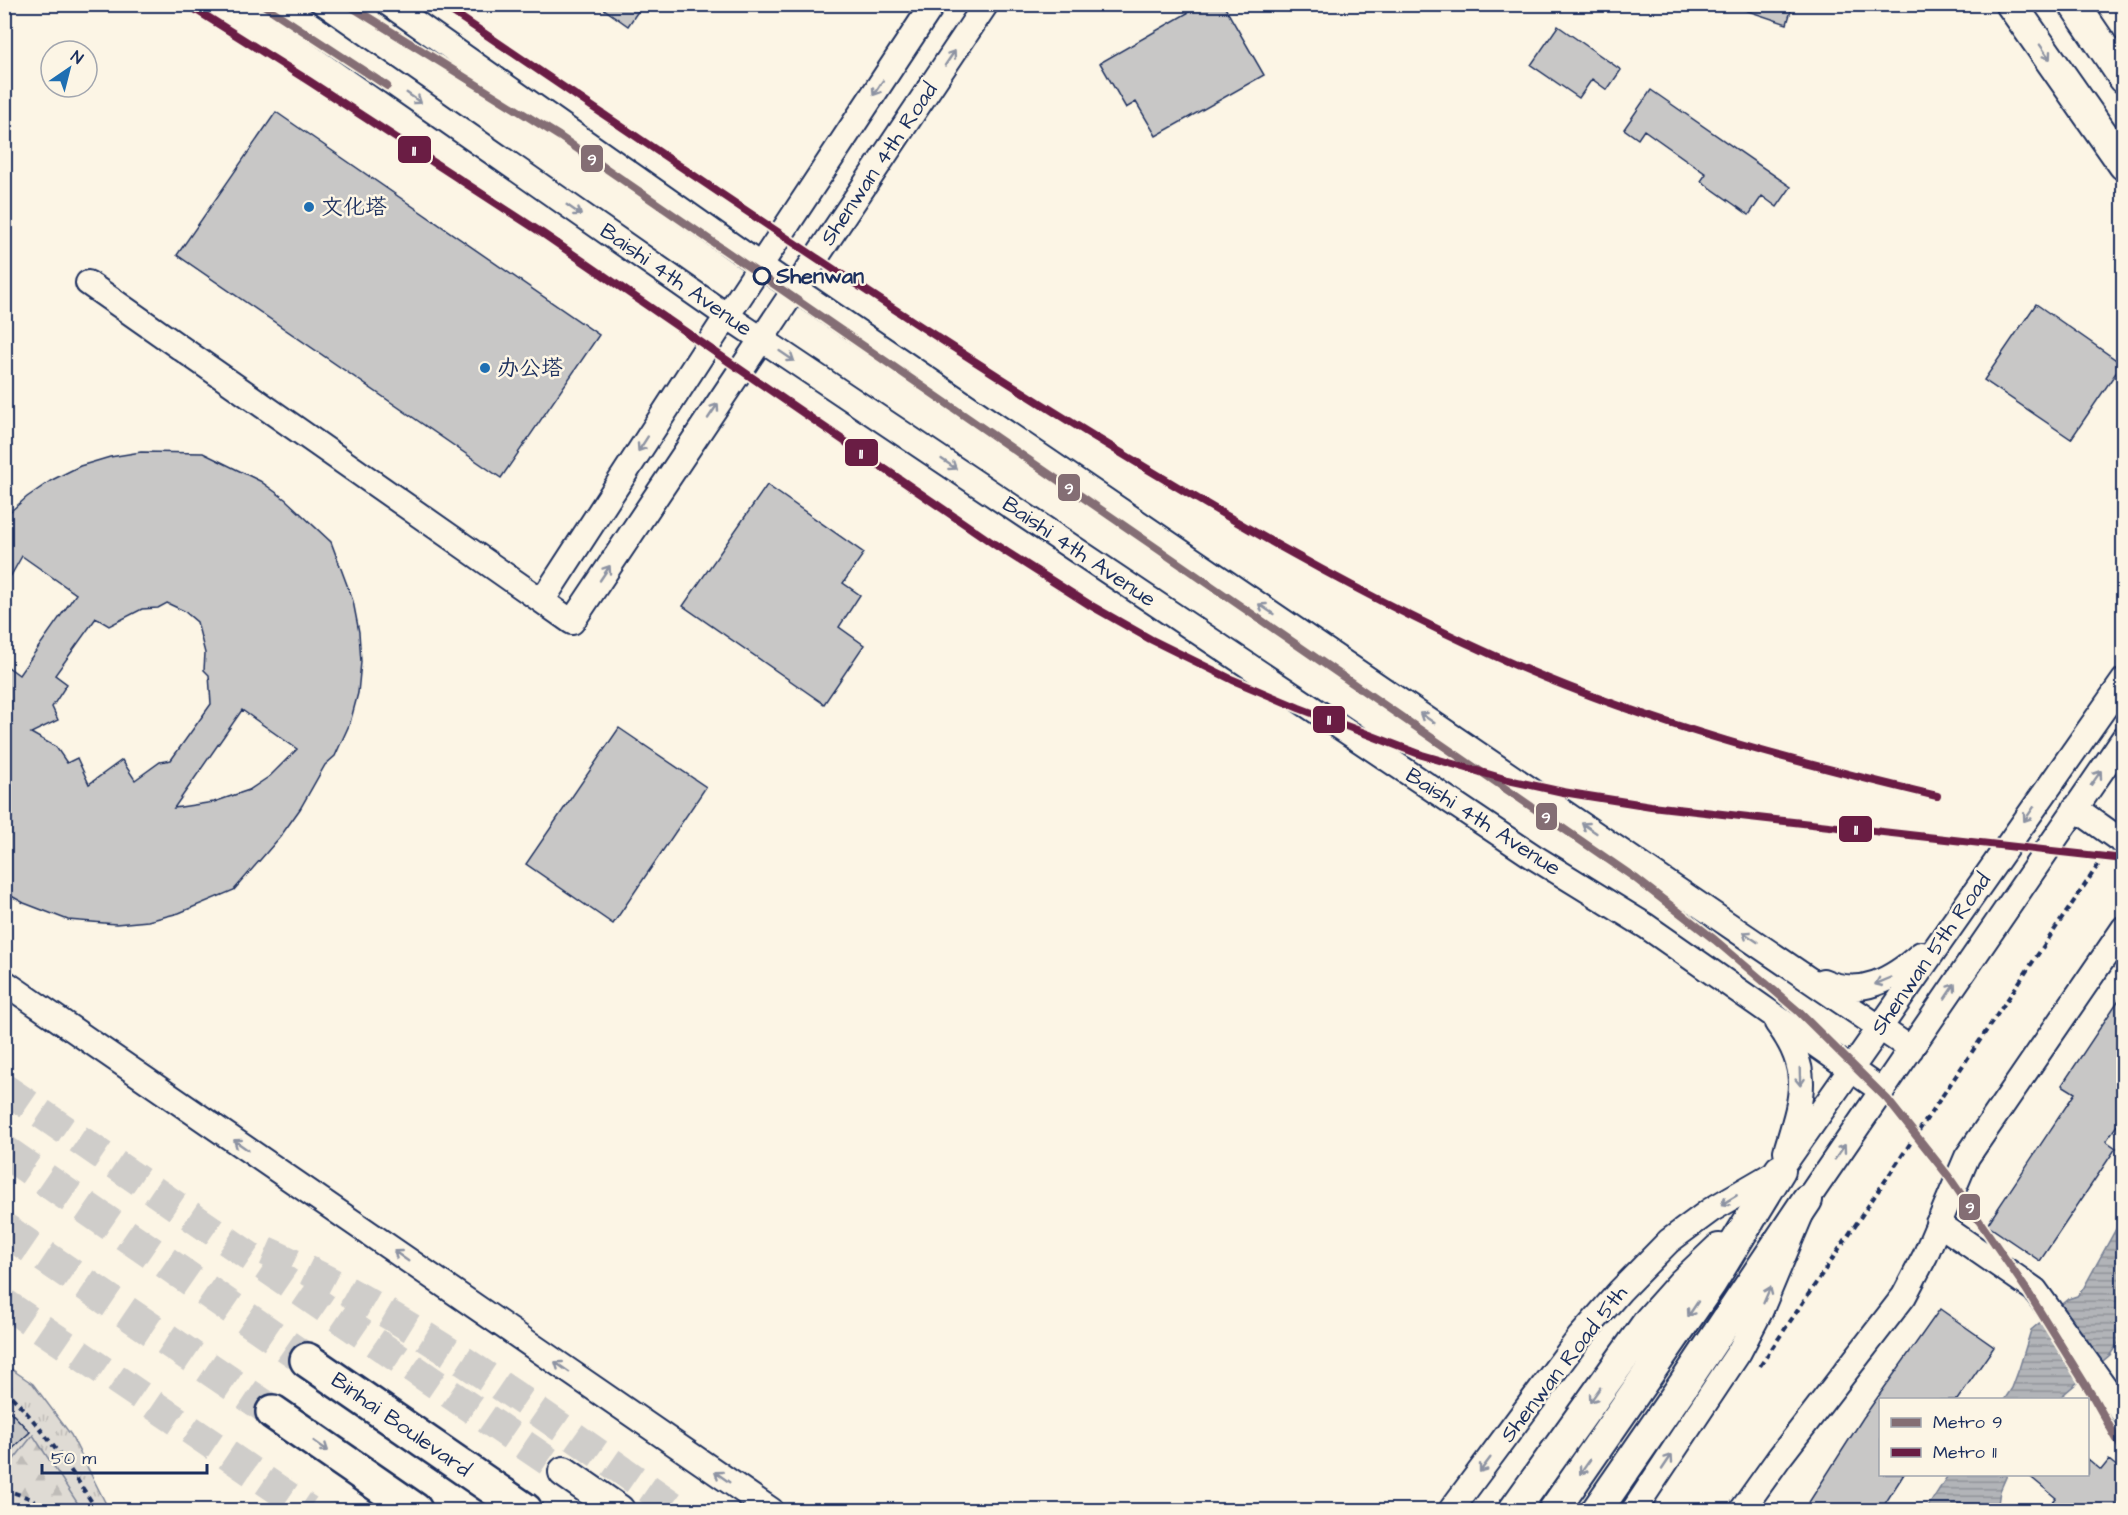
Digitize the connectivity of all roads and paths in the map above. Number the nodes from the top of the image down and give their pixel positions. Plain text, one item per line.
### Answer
1 (280, 4) edge
2 (389, 4) edge
3 (933, 4) edge
4 (986, 4) edge
5 (2011, 4) edge
6 (2074, 4) edge
7 (2124, 78) edge
8 (2124, 165) edge
9 (761, 266) junction
10 (87, 283) dead end
11 (795, 289) junction
12 (727, 316) junction
13 (762, 339) junction
14 (542, 601) junction
15 (2124, 680) edge
16 (2124, 738) edge
17 (2075, 808) junction
18 (2120, 840) edge
19 (2124, 928) edge
20 (1945, 933) junction
21 (1798, 970) junction
22 (4, 982) edge
23 (1765, 1008) junction
24 (1880, 1027) junction
25 (1911, 1049) junction
26 (1851, 1068) junction
27 (1882, 1091) junction
28 (1780, 1170) junction
29 (1807, 1200) junction
30 (1749, 1220) junction
31 (1938, 1223) junction
32 (306, 1360) tunnel mouth
33 (1756, 1372) dead end
34 (4, 1389) edge
35 (273, 1413) tunnel mouth
36 (2122, 1413) edge
37 (564, 1472) tunnel mouth
38 (4, 1489) edge
39 (42, 1510) edge
40 (97, 1510) edge
41 (415, 1510) edge
42 (525, 1510) edge
43 (619, 1510) edge
44 (771, 1510) edge
45 (1451, 1510) edge
46 (1514, 1510) edge
47 (1554, 1510) edge
48 (1597, 1510) edge
49 (1634, 1510) edge
50 (1742, 1510) edge

1 -> 12 street, Baishi 4th Avenue
2 - 9 street
3 -> 9 street, Shenwan 4th Road
11 -> 4 street, Shenwan 4th Road
5 -> 8 main road
6 - 7 main road
9 - 11 street
9 - 12 street, Shenwan 4th Road
10 - 14 street
11 - 13 street, Shenwan 4th Road
21 -> 11 street
12 - 13 street, Baishi 4th Avenue
12 -> 14 street, Shenwan 4th Road
14 -> 13 street, Shenwan 4th Road
13 -> 23 street, Baishi 4th Avenue
15 -> 20 street, Shenwan 5th Road
17 -> 16 street, Shenwan 5th Road
17 - 18 street
25 -> 17 street, Shenwan 5th Road
18 - 33 path
19 - 31 street
20 -> 21 street
20 - 24 street, Shenwan 5th Road
21 - 24 street
44 -> 22 street
23 - 26 street, Baishi 4th Avenue
23 -> 28 street
24 - 25 street
24 - 26 street, Shenwan 5th Road
25 - 27 street, Shenwan 5th Road
26 - 27 street, Baishi 4th Avenue
26 - 28 street, Shenwan 5th Road
29 -> 27 street, Shenwan 5th Road
28 - 30 main road
28 -> 45 street, Shenwan Road 5th
29 - 48 main road
49 -> 29 street
30 -> 46 main road
30 -> 47 main road
31 - 36 street
31 - 50 street
32 - 42 highway, Binhai Boulevard
34 - 40 path
35 -> 41 highway
37 - 43 main road
38 - 39 path

